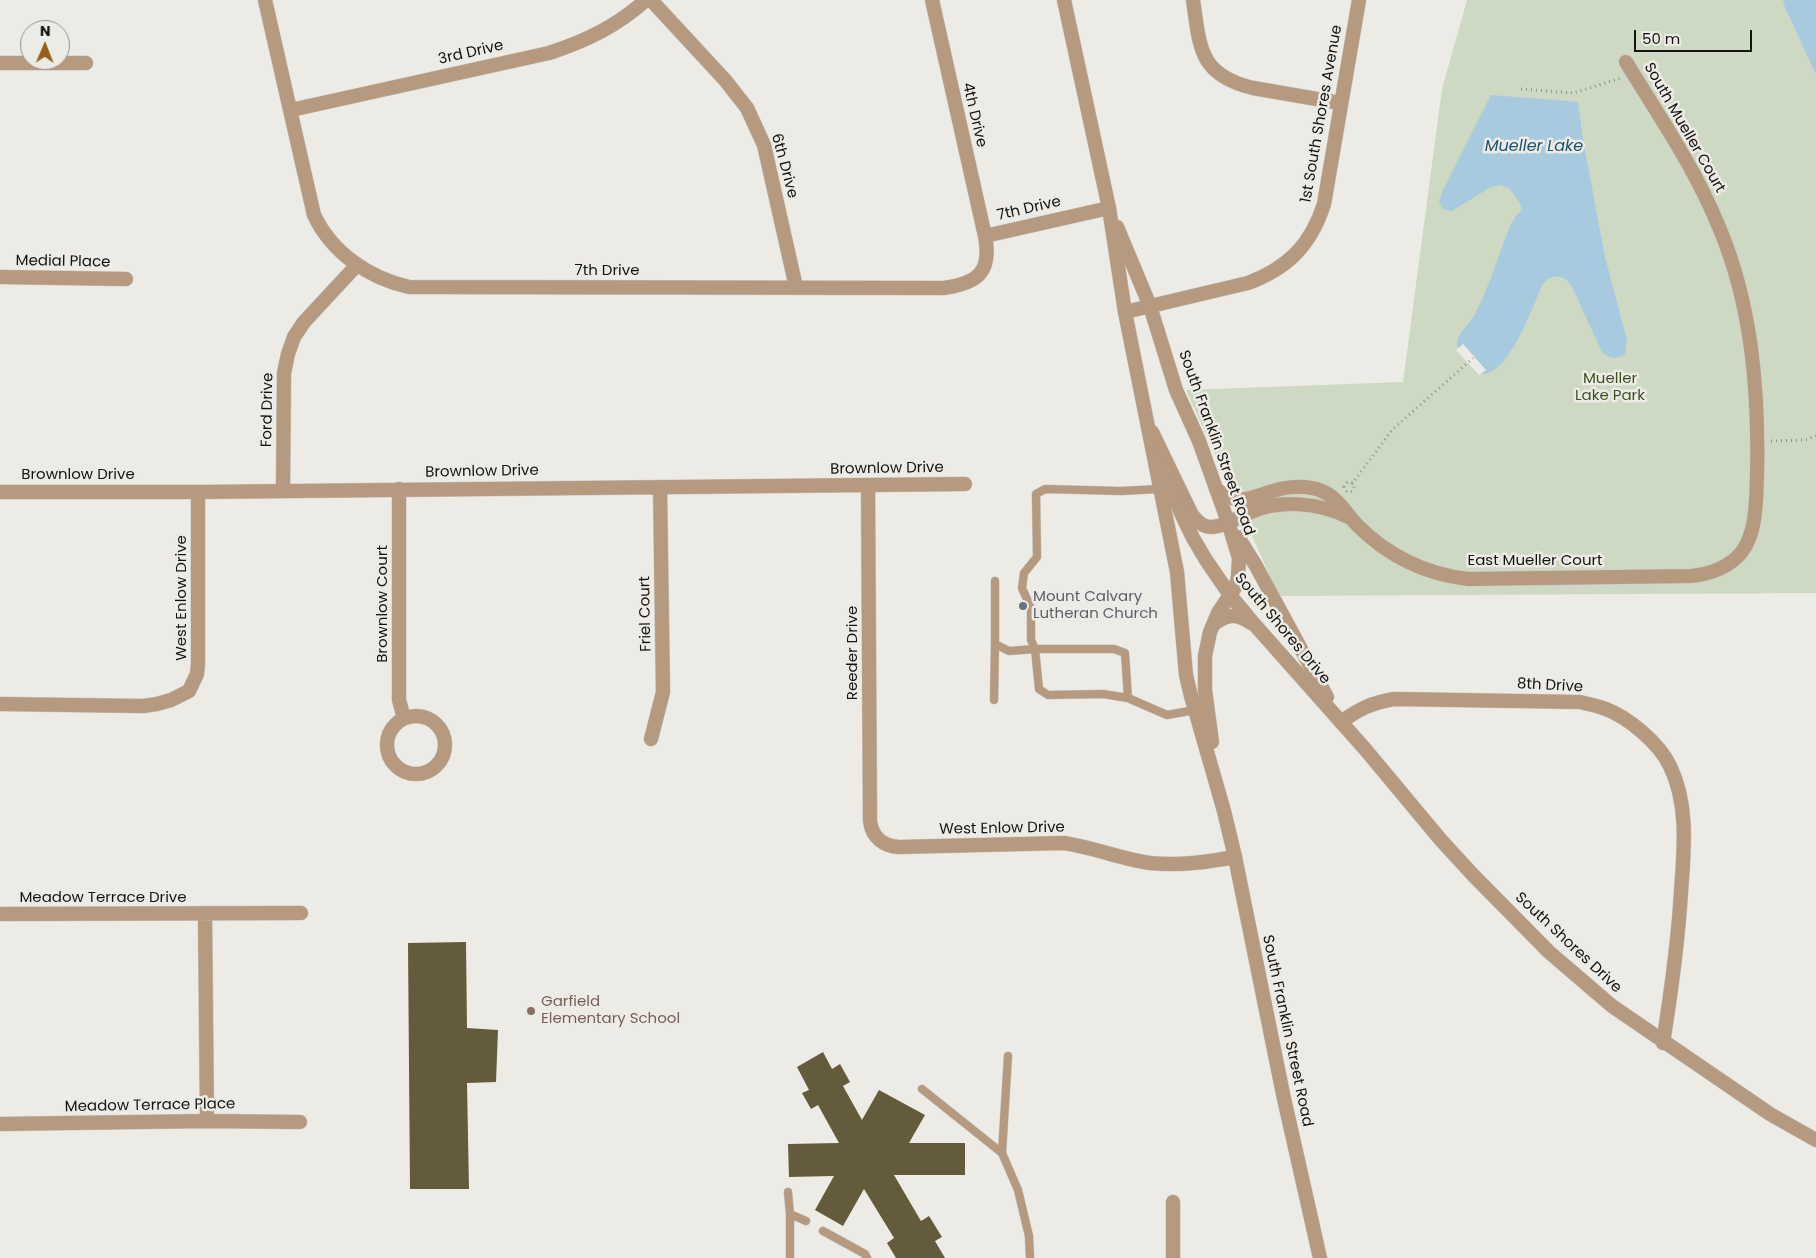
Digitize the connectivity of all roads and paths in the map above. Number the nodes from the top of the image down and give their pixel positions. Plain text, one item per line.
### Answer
1 (265, 0) edge
2 (646, 0) edge
3 (650, 0) edge
4 (932, 0) edge
5 (1064, 0) edge
6 (1193, 0) edge
7 (1359, 0) edge
8 (1626, 62) dead end
9 (86, 63) dead end
10 (0, 64) edge
11 (1608, 82) dead end
12 (1522, 89) dead end
13 (1340, 103) junction
14 (291, 110) junction
15 (1109, 208) junction
16 (985, 236) junction
17 (357, 266) junction
18 (0, 277) edge
19 (126, 279) dead end
20 (796, 287) junction
21 (1150, 306) junction
22 (1125, 312) junction
23 (1472, 358) dead end
24 (1144, 416) junction
25 (1816, 436) edge
26 (1758, 442) junction
27 (965, 484) dead end
28 (1352, 484) dead end
29 (868, 485) junction
30 (660, 487) junction
31 (1216, 488) junction
32 (399, 489) junction
33 (1160, 489) junction
34 (283, 490) junction
35 (0, 492) edge
36 (198, 492) junction
37 (1351, 518) junction
38 (1228, 522) junction
39 (1734, 560) joint
40 (995, 581) dead end
41 (1230, 595) junction
42 (1214, 624) junction
43 (1254, 624) junction
44 (995, 644) junction
45 (1036, 649) junction
46 (1128, 698) junction
47 (994, 700) dead end
48 (0, 704) edge
49 (1195, 710) junction
50 (404, 718) junction
51 (1341, 722) junction
52 (651, 739) dead end
53 (1224, 811) junction
54 (870, 821) joint
55 (1235, 858) junction
56 (301, 913) dead end
57 (0, 914) edge
58 (205, 914) junction
59 (1663, 1043) junction
60 (1008, 1056) dead end
61 (922, 1089) dead end
62 (207, 1121) junction
63 (300, 1122) dead end
64 (0, 1124) edge
65 (1816, 1140) edge
66 (1002, 1153) junction
67 (788, 1192) dead end
68 (1173, 1202) dead end
69 (790, 1214) junction
70 (806, 1221) dead end
71 (823, 1231) dead end
72 (790, 1258) edge
73 (867, 1258) edge
74 (1030, 1258) edge
75 (1173, 1258) edge
76 (1320, 1258) edge

1 - 14 street, 7th Drive
2 - 14 street, 3rd Drive
3 - 20 street, 6th Drive
4 - 16 street, 4th Drive
5 - 15 street, South Franklin Street Road
6 - 13 street
7 - 13 street, 1st South Shores Avenue
8 - 26 street, South Mueller Court
9 - 10 street
11 - 12 path
13 - 21 street, 1st South Shores Avenue
14 - 17 street, 7th Drive
15 - 16 street, 7th Drive
15 - 21 street, South Franklin Street Road
15 - 22 street, South Franklin Street Road
16 - 20 street, 7th Drive
17 - 20 street, 7th Drive
17 - 34 street, Ford Drive
18 - 19 street, Medial Place
21 - 22 street, 1st South Shores Avenue
21 - 31 street, South Franklin Street Road
22 - 24 street, South Franklin Street Road
23 - 28 path
24 - 33 street, South Franklin Street Road
24 - 38 street, East Mueller Court
24 - 41 street, South Shores Drive
25 - 26 path
26 - 39 street, South Mueller Court
27 - 29 street, Brownlow Drive
29 - 30 street, Brownlow Drive
29 - 54 street, Reeder Drive
30 - 32 street, Brownlow Drive
30 - 52 street, Friel Court
31 - 37 street, East Mueller Court
31 - 38 street, South Franklin Street Road
32 - 34 street, Brownlow Drive
32 - 50 street, Brownlow Court
33 - 45 lane
33 - 49 street, South Franklin Street Road
34 - 36 street, Brownlow Drive
35 - 36 street, Brownlow Drive
36 - 48 street, West Enlow Drive
37 - 38 street, East Mueller Court
37 - 39 street, East Mueller Court
38 - 41 street, South Franklin Street Road
38 - 51 street, South Shores Drive
40 - 44 lane
41 - 42 street, South Franklin Street Road
41 - 43 street, South Shores Drive
42 - 43 street
42 - 53 street, South Franklin Street Road
43 - 51 street, South Shores Drive
44 - 45 lane
44 - 47 lane
45 - 46 lane
45 - 46 lane
46 - 49 lane
49 - 53 street, South Franklin Street Road
50 - 50 street
51 - 59 street, South Shores Drive
51 - 59 street, 8th Drive
53 - 55 street, South Franklin Street Road
54 - 55 street, West Enlow Drive
55 - 76 street, South Franklin Street Road
56 - 58 street, Meadow Terrace Drive
57 - 58 street, Meadow Terrace Drive
58 - 62 street, Meadow Terrace Drive
59 - 65 street, South Shores Drive
60 - 66 lane
61 - 66 lane
62 - 63 street, Meadow Terrace Place
62 - 64 street, Meadow Terrace Place
66 - 74 lane
67 - 69 lane
68 - 75 street
69 - 70 lane
69 - 72 lane
71 - 73 lane

